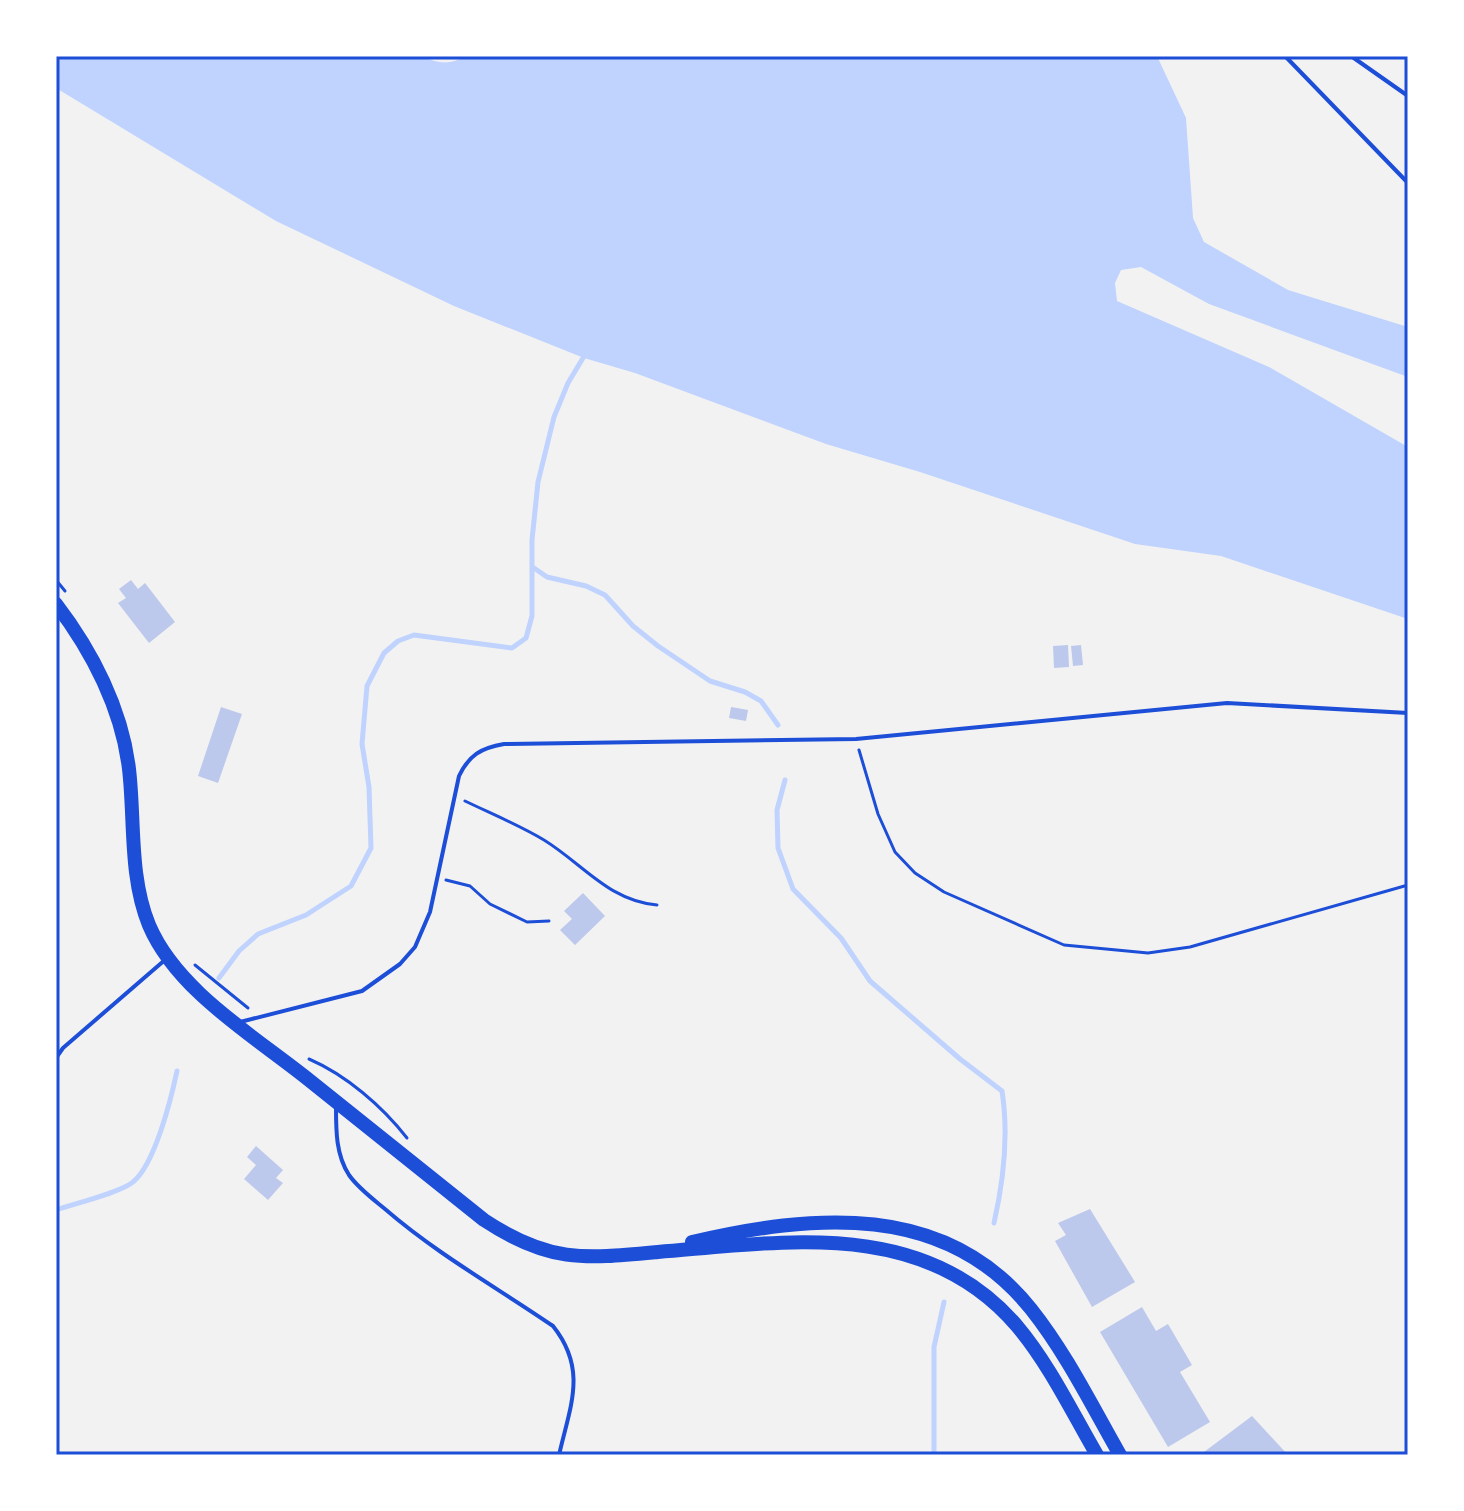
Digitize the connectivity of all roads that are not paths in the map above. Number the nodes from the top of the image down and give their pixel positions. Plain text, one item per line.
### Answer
1 (1285, 56) edge
2 (1351, 56) edge
3 (1408, 96) edge
4 (1408, 183) edge
5 (56, 604) edge
6 (1408, 713) edge
7 (168, 958) junction
8 (237, 1023) junction
9 (56, 1058) edge
10 (336, 1102) junction
11 (645, 1253) junction
12 (559, 1455) edge
13 (1097, 1455) edge
14 (1120, 1455) edge

1 - 4 lane
2 - 3 lane
5 - 7 main road
6 - 8 lane
7 - 8 main road
7 - 9 lane
8 - 10 main road
10 - 11 main road
10 - 12 lane
11 - 13 main road
11 - 14 main road

